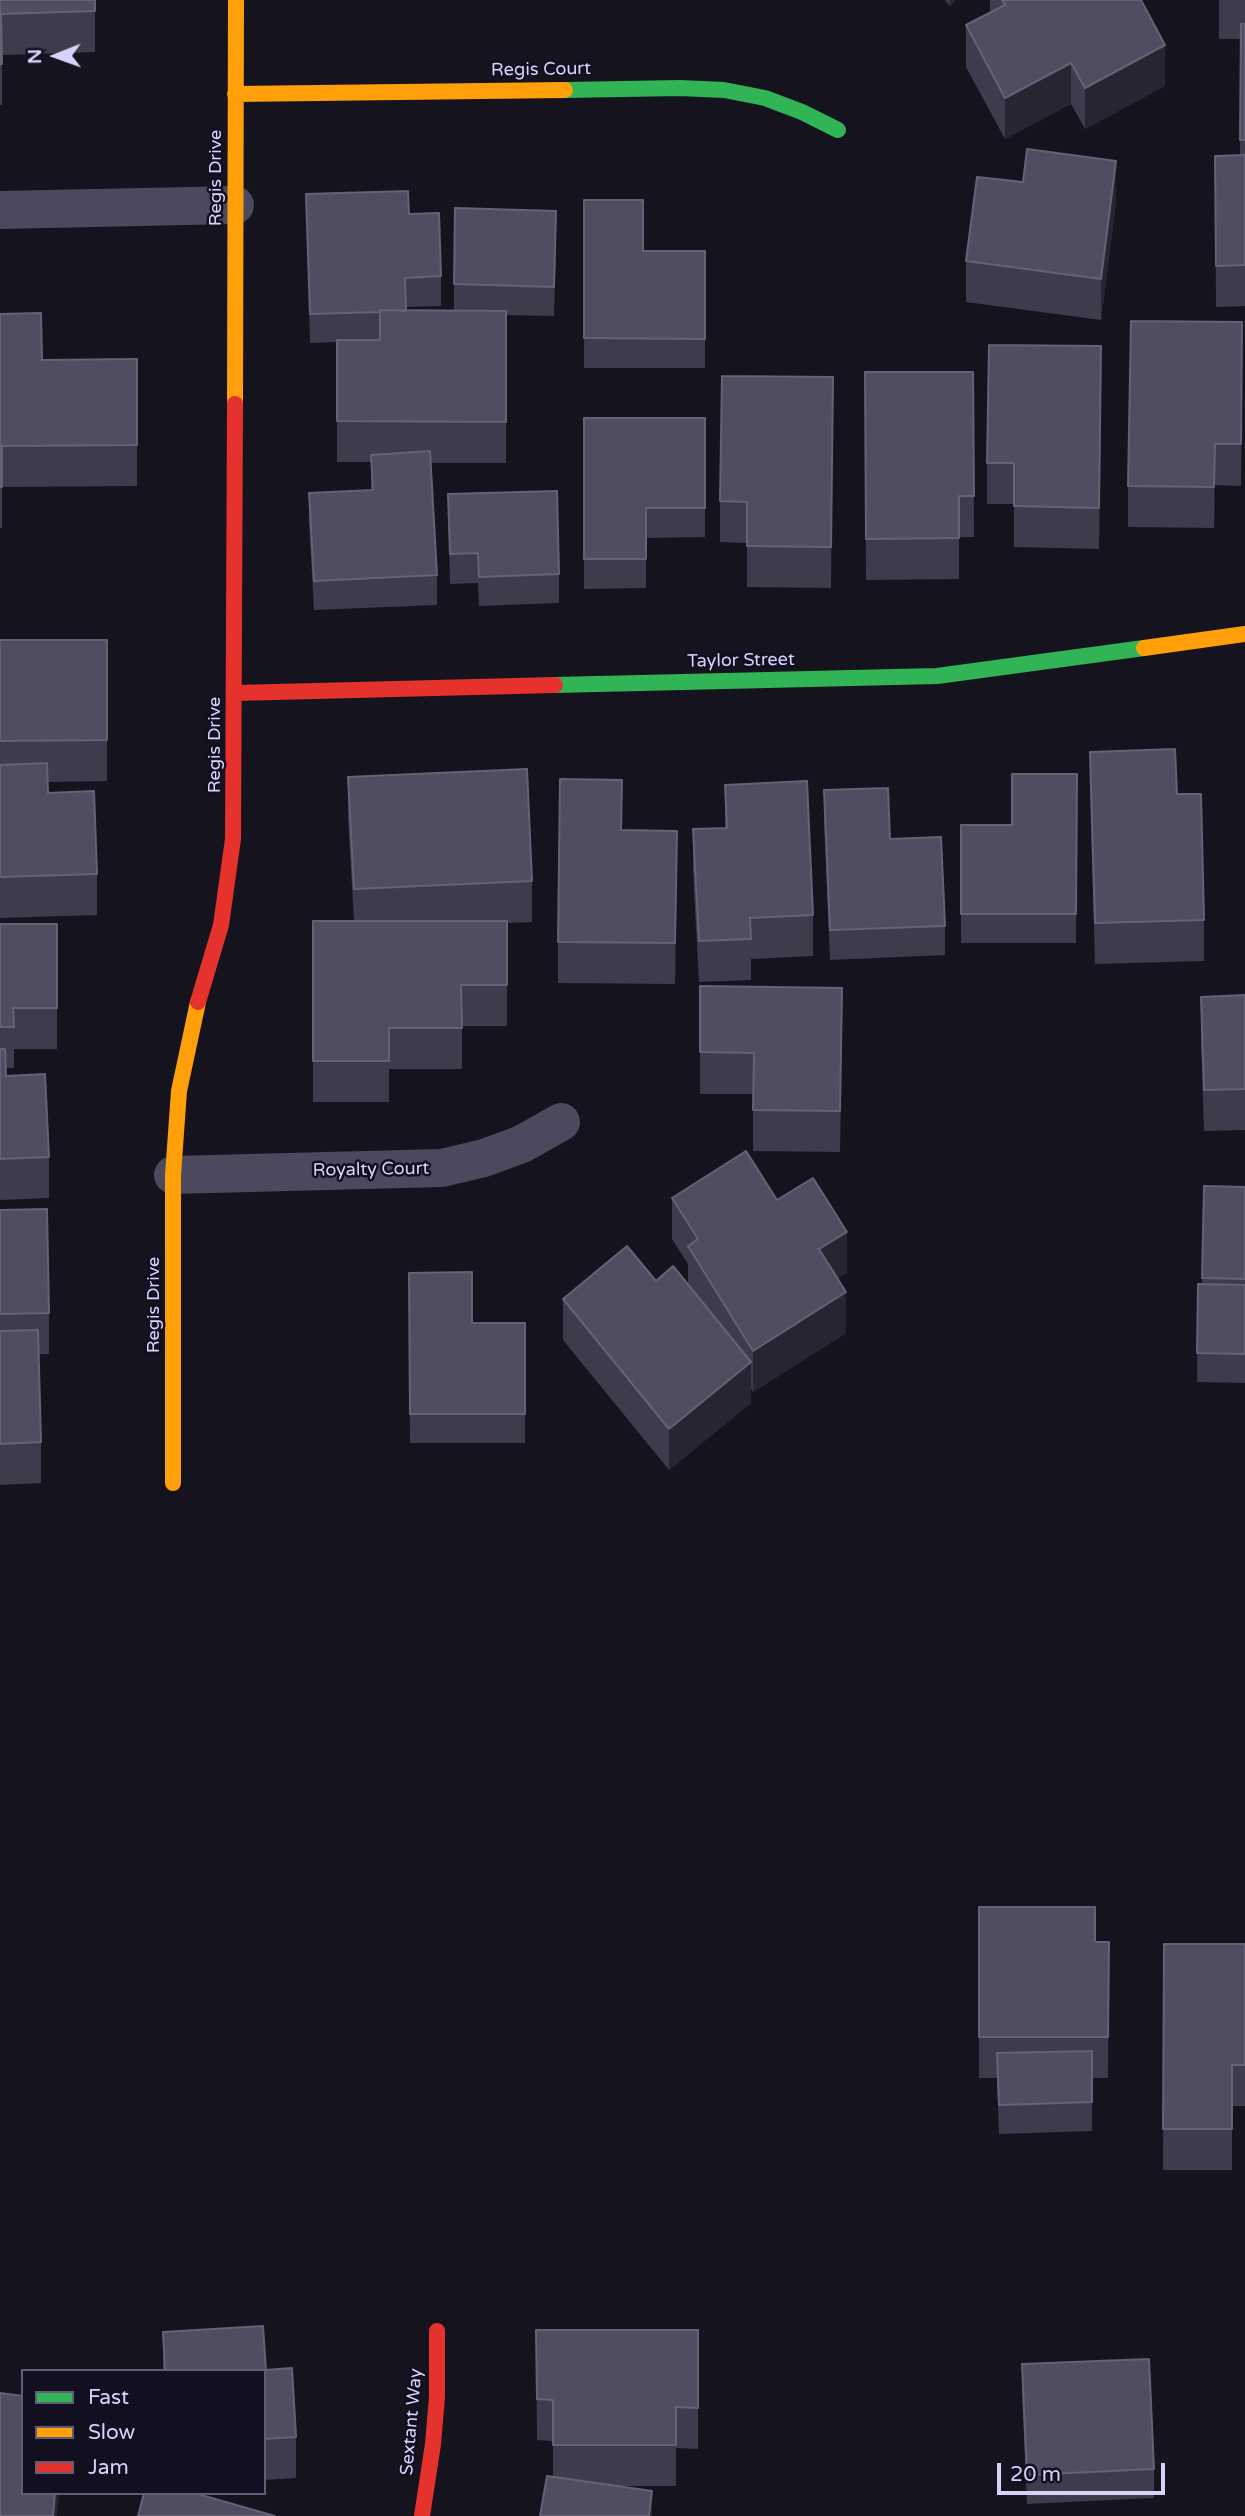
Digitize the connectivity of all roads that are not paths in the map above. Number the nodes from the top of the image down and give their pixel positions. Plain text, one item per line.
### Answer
1 (236, 0) edge
2 (235, 94) junction
3 (838, 130) dead end
4 (236, 205) junction
5 (0, 209) edge
6 (1245, 634) edge
7 (235, 693) junction
8 (561, 1122) dead end
9 (173, 1175) junction
10 (173, 1483) dead end
11 (436, 2331) dead end
12 (422, 2516) edge

1 - 2 street, Regis Drive
2 - 3 street, Regis Court
2 - 4 street, Regis Drive
4 - 5 street
4 - 7 street, Regis Drive
6 - 7 street, Taylor Street
7 - 9 street, Regis Drive
8 - 9 street, Royalty Court
9 - 10 street, Regis Drive
11 - 12 street, Sextant Way

